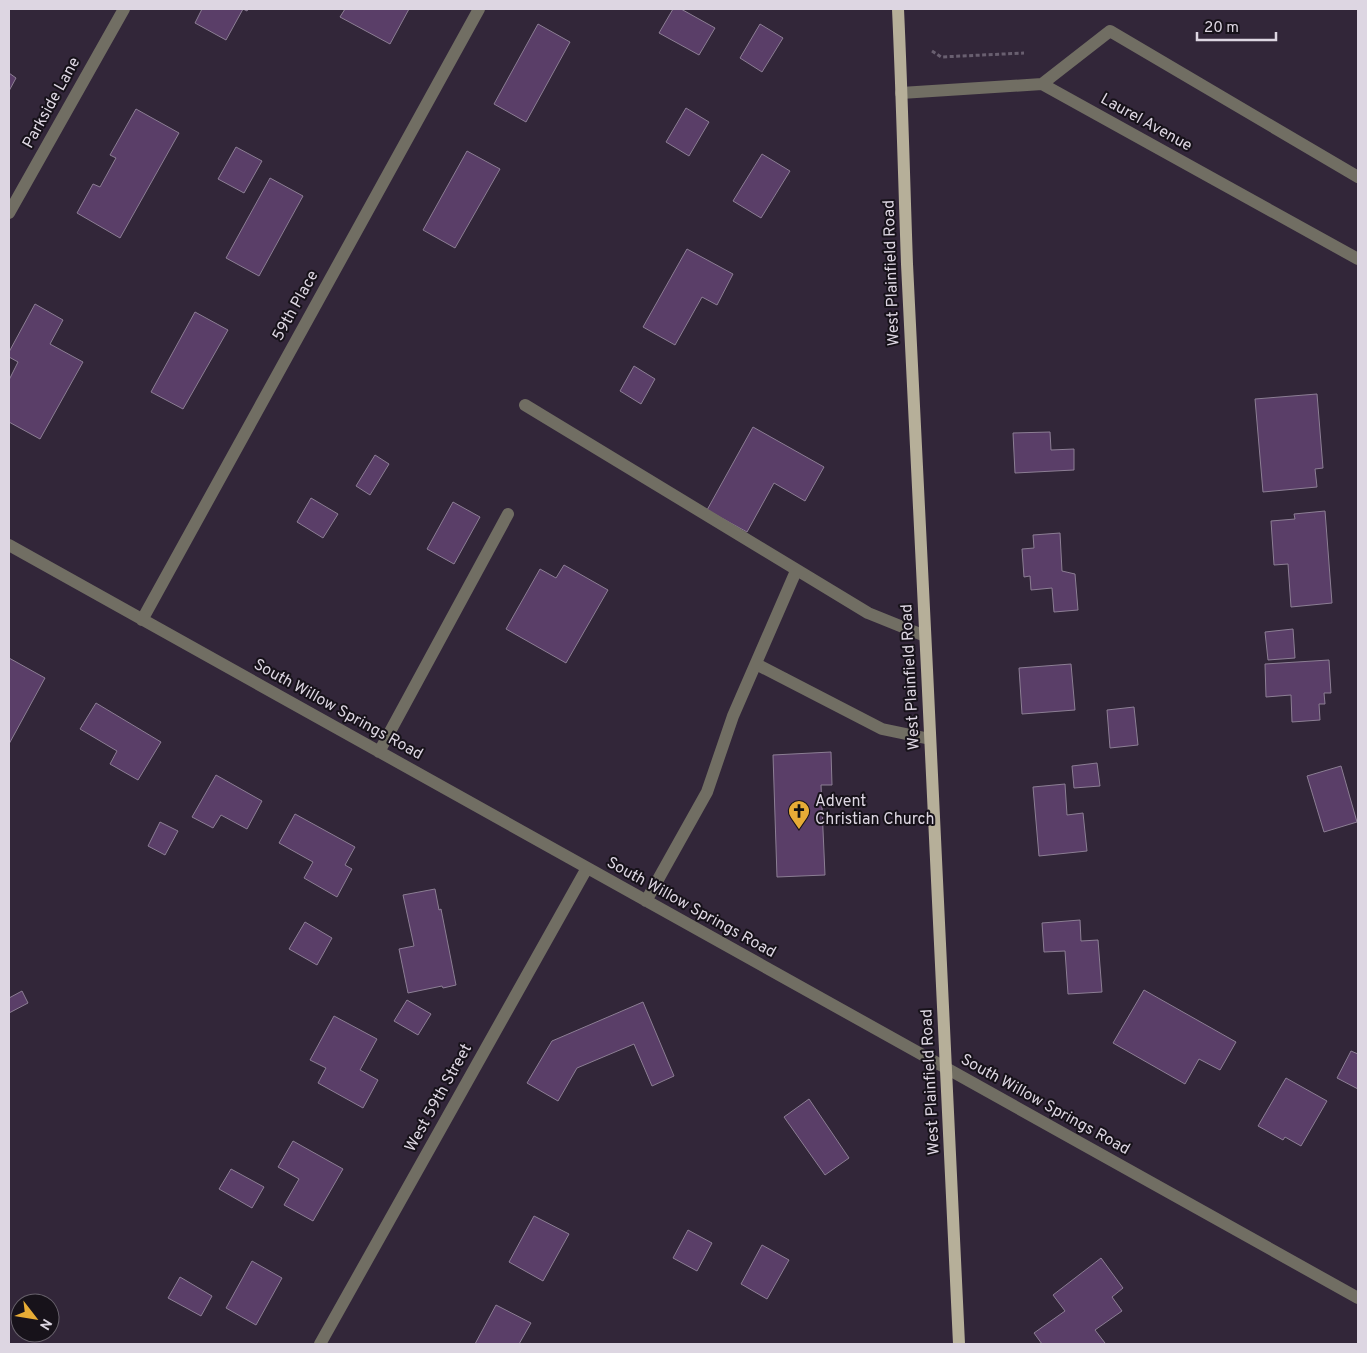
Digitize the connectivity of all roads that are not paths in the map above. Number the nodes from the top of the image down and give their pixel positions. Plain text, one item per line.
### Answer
1 (124, 9) edge
2 (479, 9) edge
3 (898, 9) edge
4 (1042, 84) junction
5 (902, 93) junction
6 (1358, 177) edge
7 (9, 213) edge
8 (1358, 259) edge
9 (525, 405) dead end
10 (508, 514) dead end
11 (9, 546) edge
12 (796, 571) junction
13 (142, 620) junction
14 (925, 636) junction
15 (756, 664) junction
16 (930, 739) junction
17 (379, 752) junction
18 (586, 868) junction
19 (646, 901) junction
20 (948, 1069) junction
21 (1358, 1298) edge
22 (320, 1344) edge
23 (959, 1344) edge

1 - 7 street, Parkside Lane
2 - 13 street, 59th Place
3 - 5 main road, West Plainfield Road
4 - 5 street
4 - 6 street
4 - 8 street, Laurel Avenue
5 - 14 main road, West Plainfield Road
9 - 12 street
10 - 17 street
11 - 13 street, South Willow Springs Road
12 - 14 street
12 - 15 street
13 - 17 street, South Willow Springs Road
14 - 16 main road, West Plainfield Road
15 - 16 street
15 - 19 street
16 - 20 main road, West Plainfield Road
17 - 18 street, South Willow Springs Road
18 - 19 street, South Willow Springs Road
18 - 22 street, West 59th Street
19 - 20 street, South Willow Springs Road
20 - 21 street, South Willow Springs Road
20 - 23 main road, West Plainfield Road

